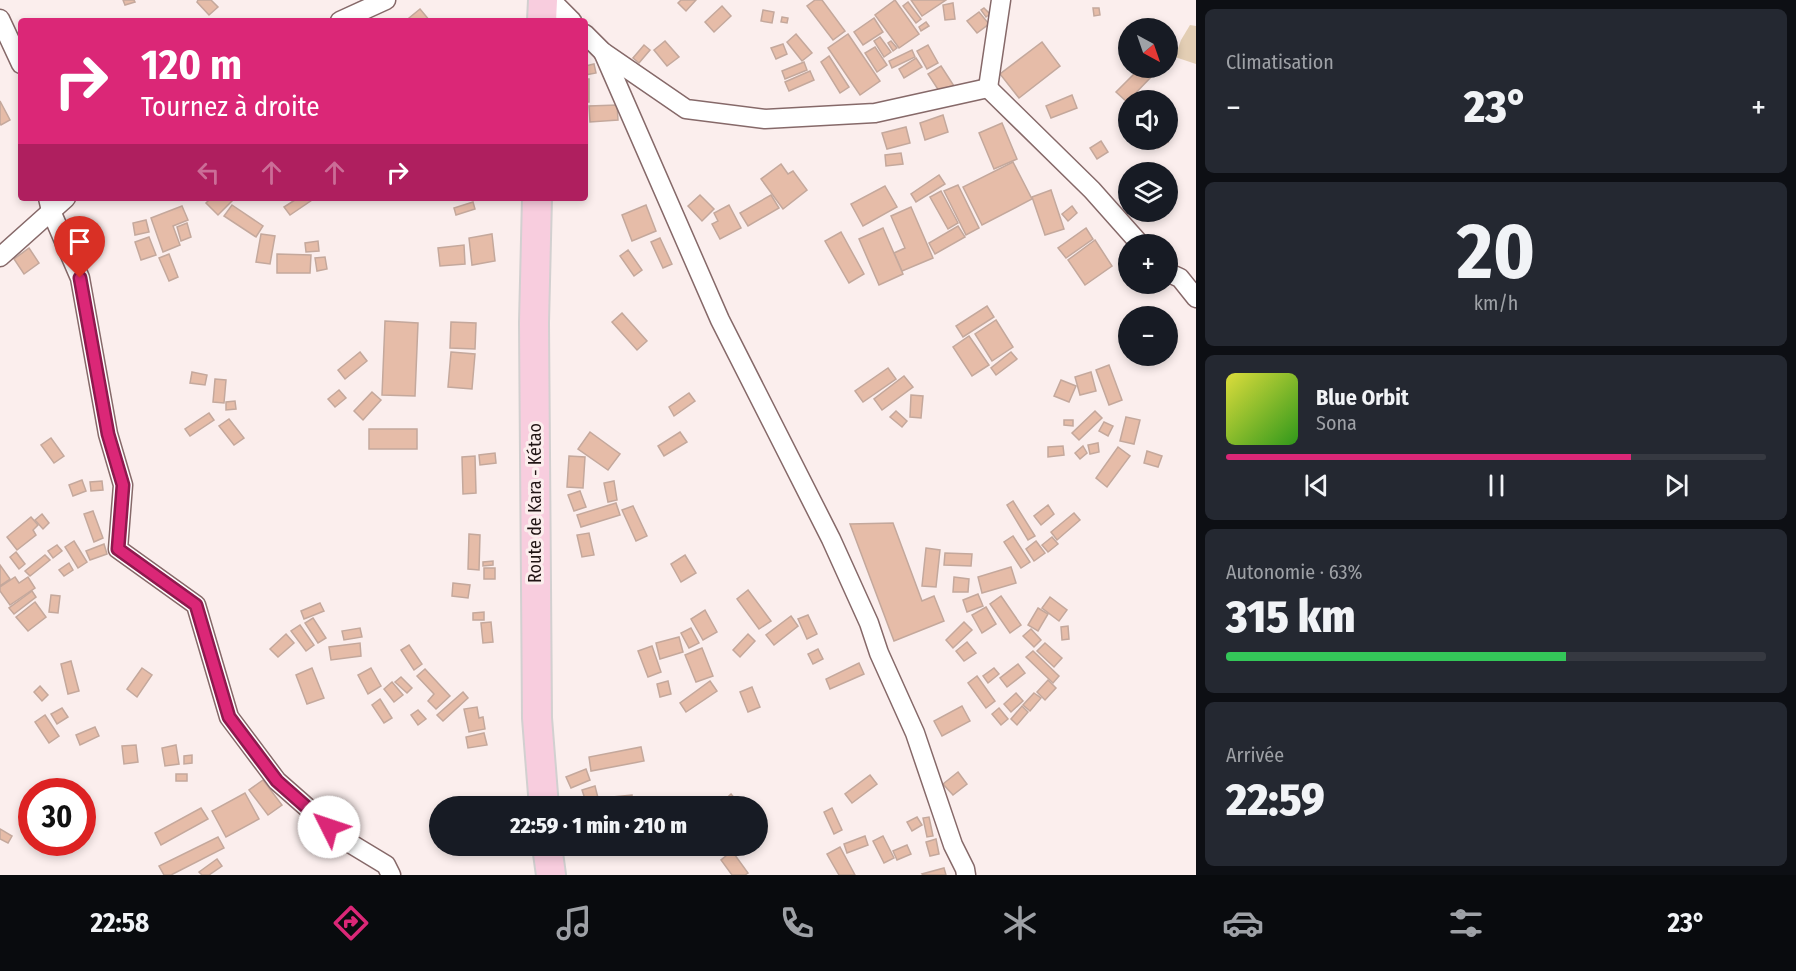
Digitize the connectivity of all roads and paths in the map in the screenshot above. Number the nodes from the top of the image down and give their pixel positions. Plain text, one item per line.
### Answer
1 (386, 0) edge
2 (543, 0) edge
3 (551, 0) edge
4 (1001, 0) edge
5 (347, 18) edge
6 (542, 18) edge
7 (569, 18) edge
8 (0, 19) edge
9 (588, 37) edge
10 (603, 52) junction
11 (18, 58) edge
12 (988, 88) junction
13 (537, 201) edge
14 (50, 204) edge
15 (1131, 234) edge
16 (0, 257) edge
17 (1178, 277) edge
18 (1196, 298) edge
19 (543, 796) edge
20 (549, 856) edge
21 (391, 875) edge
22 (551, 875) edge
23 (966, 875) edge

1 - 5 street
2 - 6 main road
3 - 7 street
4 - 12 street
8 - 11 street
9 - 10 street
10 - 12 street
10 - 23 street
12 - 15 street
13 - 19 main road, Route de Kara - Kétao
14 - 16 street
14 - 21 street
17 - 18 street
20 - 22 main road

